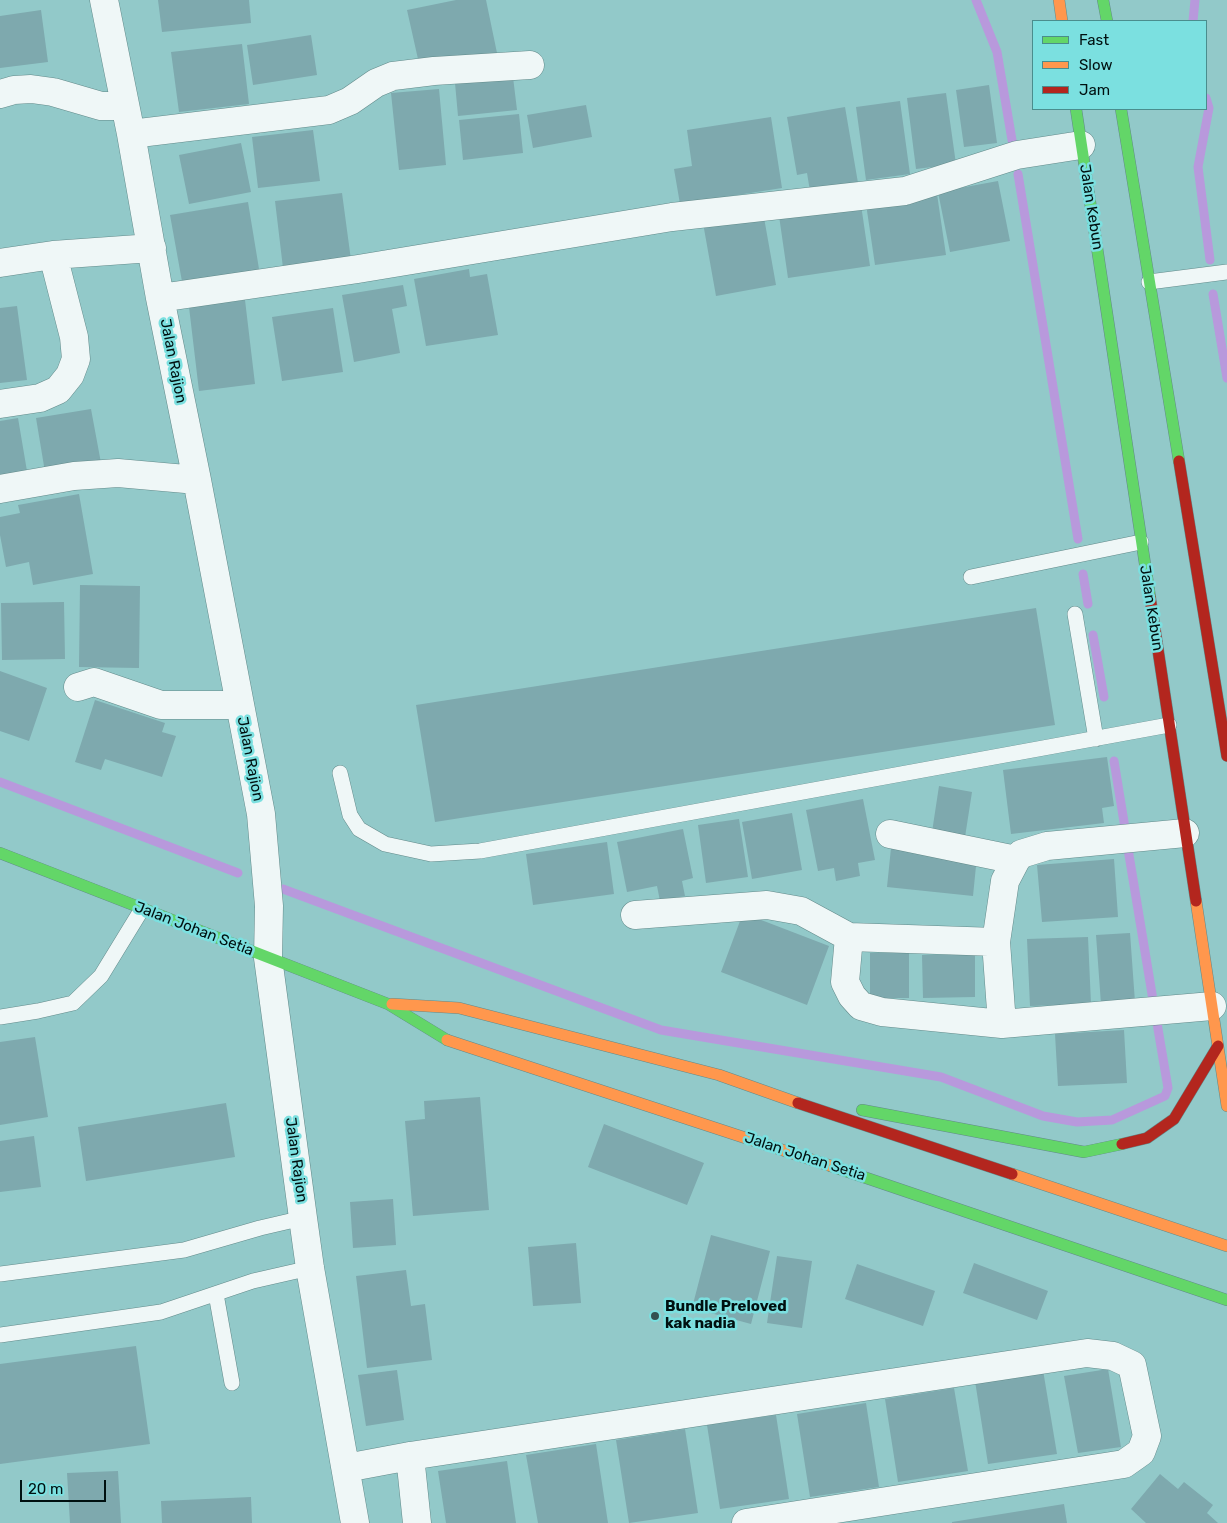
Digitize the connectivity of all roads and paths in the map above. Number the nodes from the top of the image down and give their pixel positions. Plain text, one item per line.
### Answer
1 (104, 0) edge
2 (1059, 0) edge
3 (1104, 3) edge
4 (1062, 20) edge
5 (1106, 20) edge
6 (530, 65) dead end
7 (0, 94) edge
8 (125, 106) junction
9 (1076, 110) edge
10 (1121, 110) edge
11 (131, 134) junction
12 (1082, 145) junction
13 (152, 248) junction
14 (54, 255) junction
15 (0, 263) edge
16 (1227, 272) edge
17 (1149, 282) junction
18 (160, 298) junction
19 (0, 404) edge
20 (197, 480) junction
21 (0, 489) edge
22 (1141, 542) junction
23 (971, 578) dead end
24 (1075, 614) dead end
25 (78, 687) dead end
26 (240, 705) junction
27 (1169, 725) junction
28 (1096, 739) junction
29 (1227, 756) edge
30 (340, 773) dead end
31 (1186, 833) junction
32 (890, 834) dead end
33 (0, 853) edge
34 (1016, 860) junction
35 (142, 909) junction
36 (635, 915) dead end
37 (849, 937) junction
38 (996, 942) junction
39 (268, 958) junction
40 (388, 1004) junction
41 (1212, 1006) junction
42 (0, 1017) edge
43 (1002, 1024) junction
44 (1218, 1046) junction
45 (758, 1090) junction
46 (1227, 1106) edge
47 (292, 1220) junction
48 (1227, 1246) edge
49 (310, 1268) junction
50 (0, 1274) edge
51 (216, 1294) junction
52 (1227, 1300) edge
53 (0, 1335) edge
54 (232, 1383) dead end
55 (410, 1456) junction
56 (346, 1468) junction
57 (355, 1523) edge
58 (417, 1523) edge
59 (746, 1523) edge

1 - 8 street, Jalan Rajion
2 - 4 main road
3 - 5 main road
6 - 11 street
7 - 8 street
8 - 11 street, Jalan Rajion
9 - 12 main road, Jalan Kebun
10 - 17 main road
11 - 13 street, Jalan Rajion
12 - 18 street
12 - 22 main road, Jalan Kebun
13 - 14 street
13 - 18 street, Jalan Rajion
14 - 15 street
14 - 19 street
16 - 17 lane
17 - 29 main road
18 - 20 street, Jalan Rajion
20 - 21 street
20 - 26 street, Jalan Rajion
22 - 23 lane
22 - 27 main road, Jalan Kebun
24 - 28 lane
25 - 26 street
26 - 39 street, Jalan Rajion
27 - 28 lane
27 - 31 main road, Jalan Kebun
28 - 30 lane
31 - 34 street
31 - 41 main road, Jalan Kebun
32 - 34 street
33 - 35 main road, Jalan Johan Setia
34 - 38 street
35 - 39 main road, Jalan Johan Setia
35 - 42 lane
36 - 37 street
37 - 38 street
37 - 43 street
38 - 43 street
39 - 40 main road, Jalan Johan Setia
39 - 47 street, Jalan Rajion
40 - 45 main road, Jalan Johan Setia
40 - 52 main road, Jalan Johan Setia
41 - 43 street
41 - 44 main road, Jalan Kebun
44 - 45 main road
44 - 46 main road, Jalan Kebun
45 - 48 main road, Jalan Johan Setia
47 - 49 street, Jalan Rajion
47 - 50 lane
49 - 51 lane
49 - 56 street, Jalan Rajion
51 - 53 lane
51 - 54 lane
55 - 56 street
55 - 58 street
55 - 59 street
56 - 57 street, Jalan Rajion

